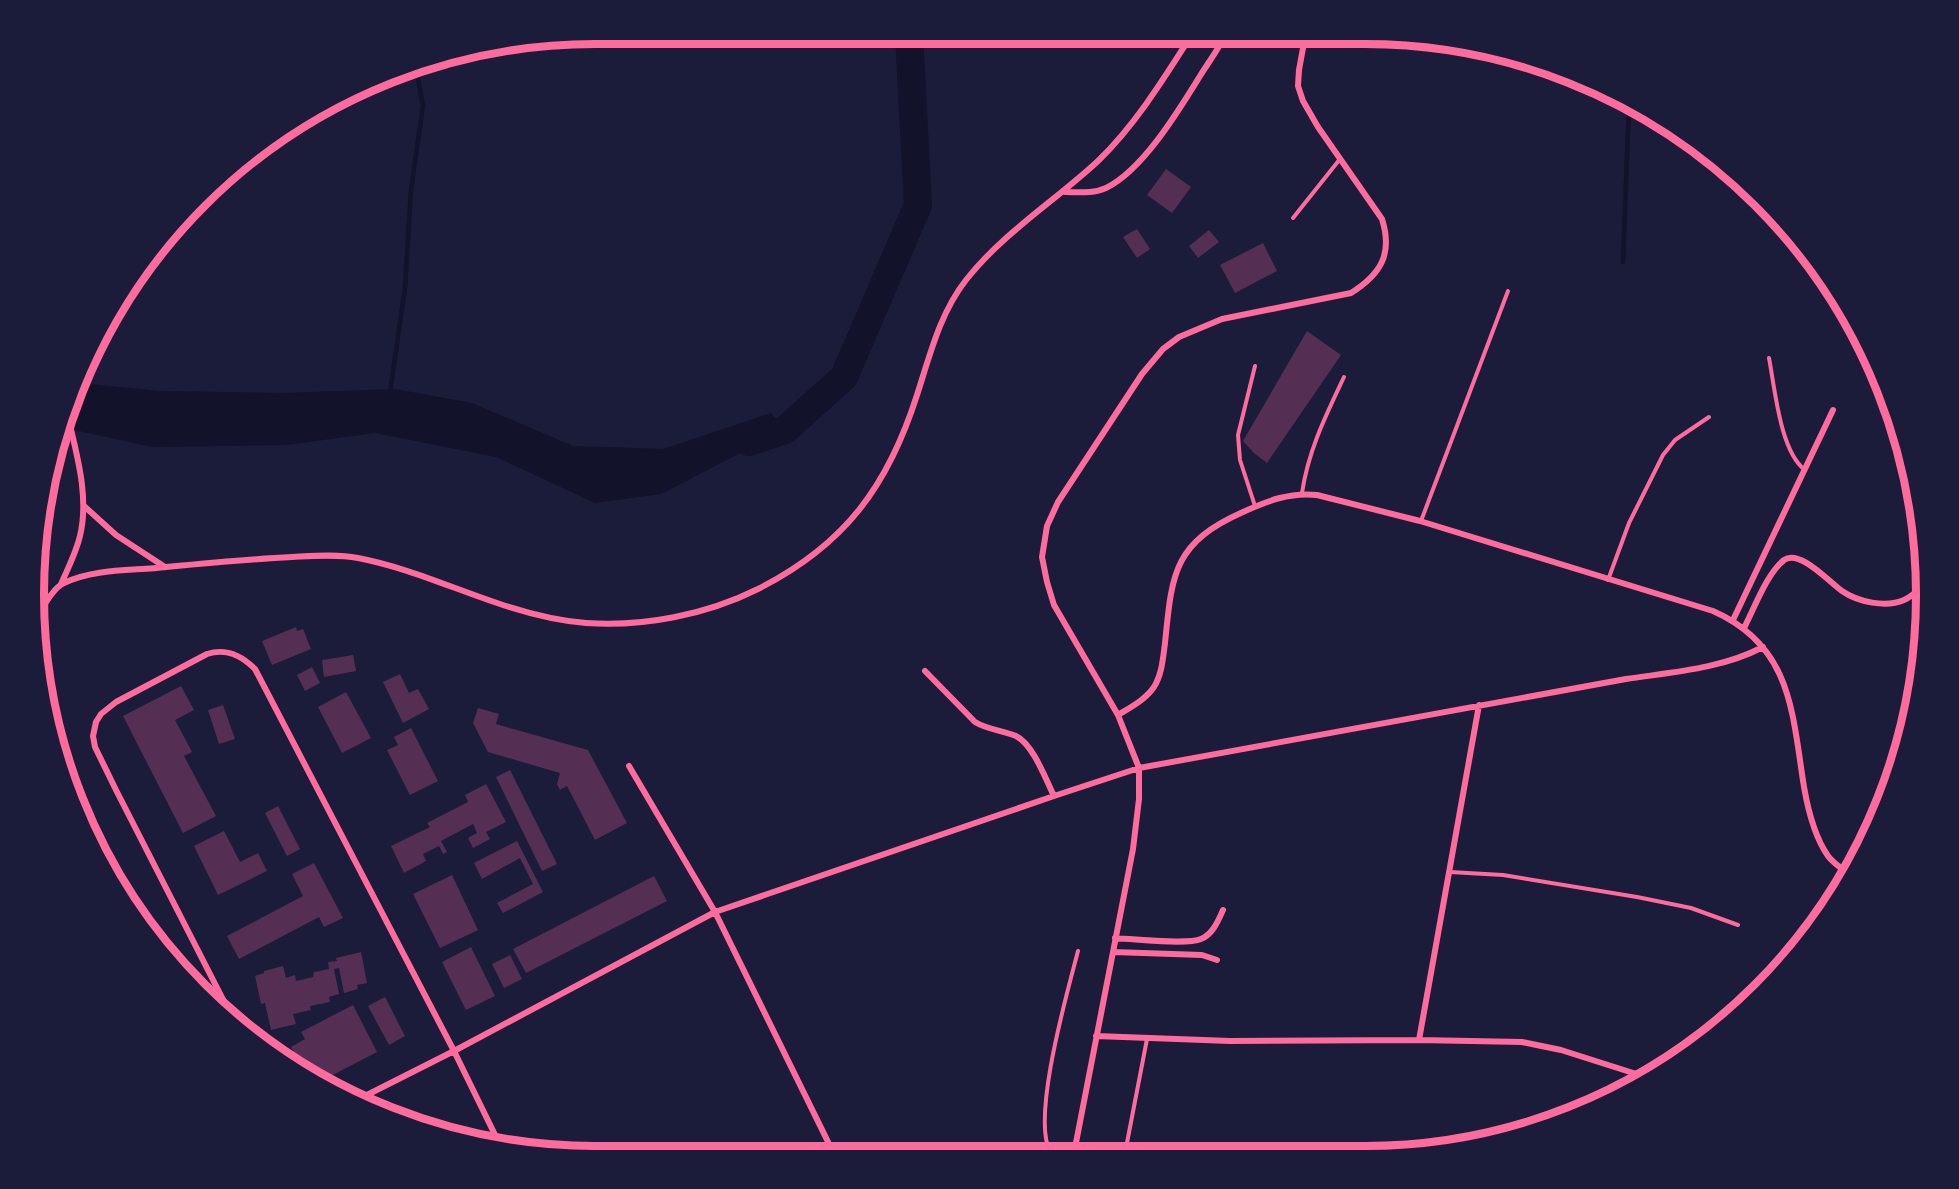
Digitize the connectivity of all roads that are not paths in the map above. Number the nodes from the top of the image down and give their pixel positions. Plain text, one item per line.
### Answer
1 (1186, 44) edge
2 (1220, 44) edge
3 (1304, 44) edge
4 (1341, 159) junction
5 (1065, 192) junction
6 (1293, 218) dead end
7 (1508, 291) dead end
8 (1769, 358) dead end
9 (1255, 366) dead end
10 (1344, 377) dead end
11 (1833, 410) dead end
12 (1709, 417) dead end
13 (70, 426) edge
14 (1805, 470) junction
15 (1302, 493) junction
16 (84, 506) junction
17 (1255, 506) junction
18 (1420, 521) junction
19 (165, 567) junction
20 (1608, 580) junction
21 (61, 584) junction
22 (1916, 592) edge
23 (44, 606) edge
24 (1733, 620) junction
25 (1744, 628) junction
26 (1764, 647) junction
27 (925, 671) dead end
28 (1479, 705) junction
29 (1118, 715) junction
30 (629, 766) dead end
31 (1139, 768) junction
32 (1054, 796) junction
33 (1843, 869) edge
34 (1450, 872) junction
35 (1223, 910) dead end
36 (715, 912) junction
37 (1738, 926) dead end
38 (1115, 938) junction
39 (1078, 951) dead end
40 (1113, 952) junction
41 (1216, 960) dead end
42 (225, 1003) edge
43 (1096, 1036) junction
44 (1147, 1038) junction
45 (1419, 1040) junction
46 (454, 1051) junction
47 (1636, 1074) edge
48 (366, 1096) edge
49 (496, 1136) edge
50 (830, 1146) edge
51 (1046, 1146) edge
52 (1075, 1146) edge
53 (1126, 1146) edge

1 - 5 street
2 - 5 street
3 - 4 street
4 - 6 lane
4 - 29 street
5 - 19 street
7 - 18 lane
8 - 14 lane
9 - 17 lane
10 - 15 lane
11 - 14 street
12 - 20 lane
13 - 16 street
14 - 24 street
15 - 17 street
15 - 18 street
16 - 19 street
16 - 21 street
17 - 29 street
18 - 20 street
19 - 21 street
20 - 24 street
21 - 23 street
22 - 25 street
24 - 25 street
25 - 26 street
26 - 28 street
26 - 33 street
27 - 32 street
28 - 31 street
28 - 34 street
29 - 31 street
30 - 36 street
31 - 32 street
31 - 38 street
32 - 36 street
34 - 37 lane
34 - 45 street
35 - 38 street
36 - 46 street
36 - 50 street
38 - 40 street
39 - 51 lane
40 - 41 street
40 - 43 street
42 - 46 street
43 - 44 street
43 - 52 street
44 - 45 street
44 - 53 lane
45 - 47 street
46 - 48 street
46 - 49 street

